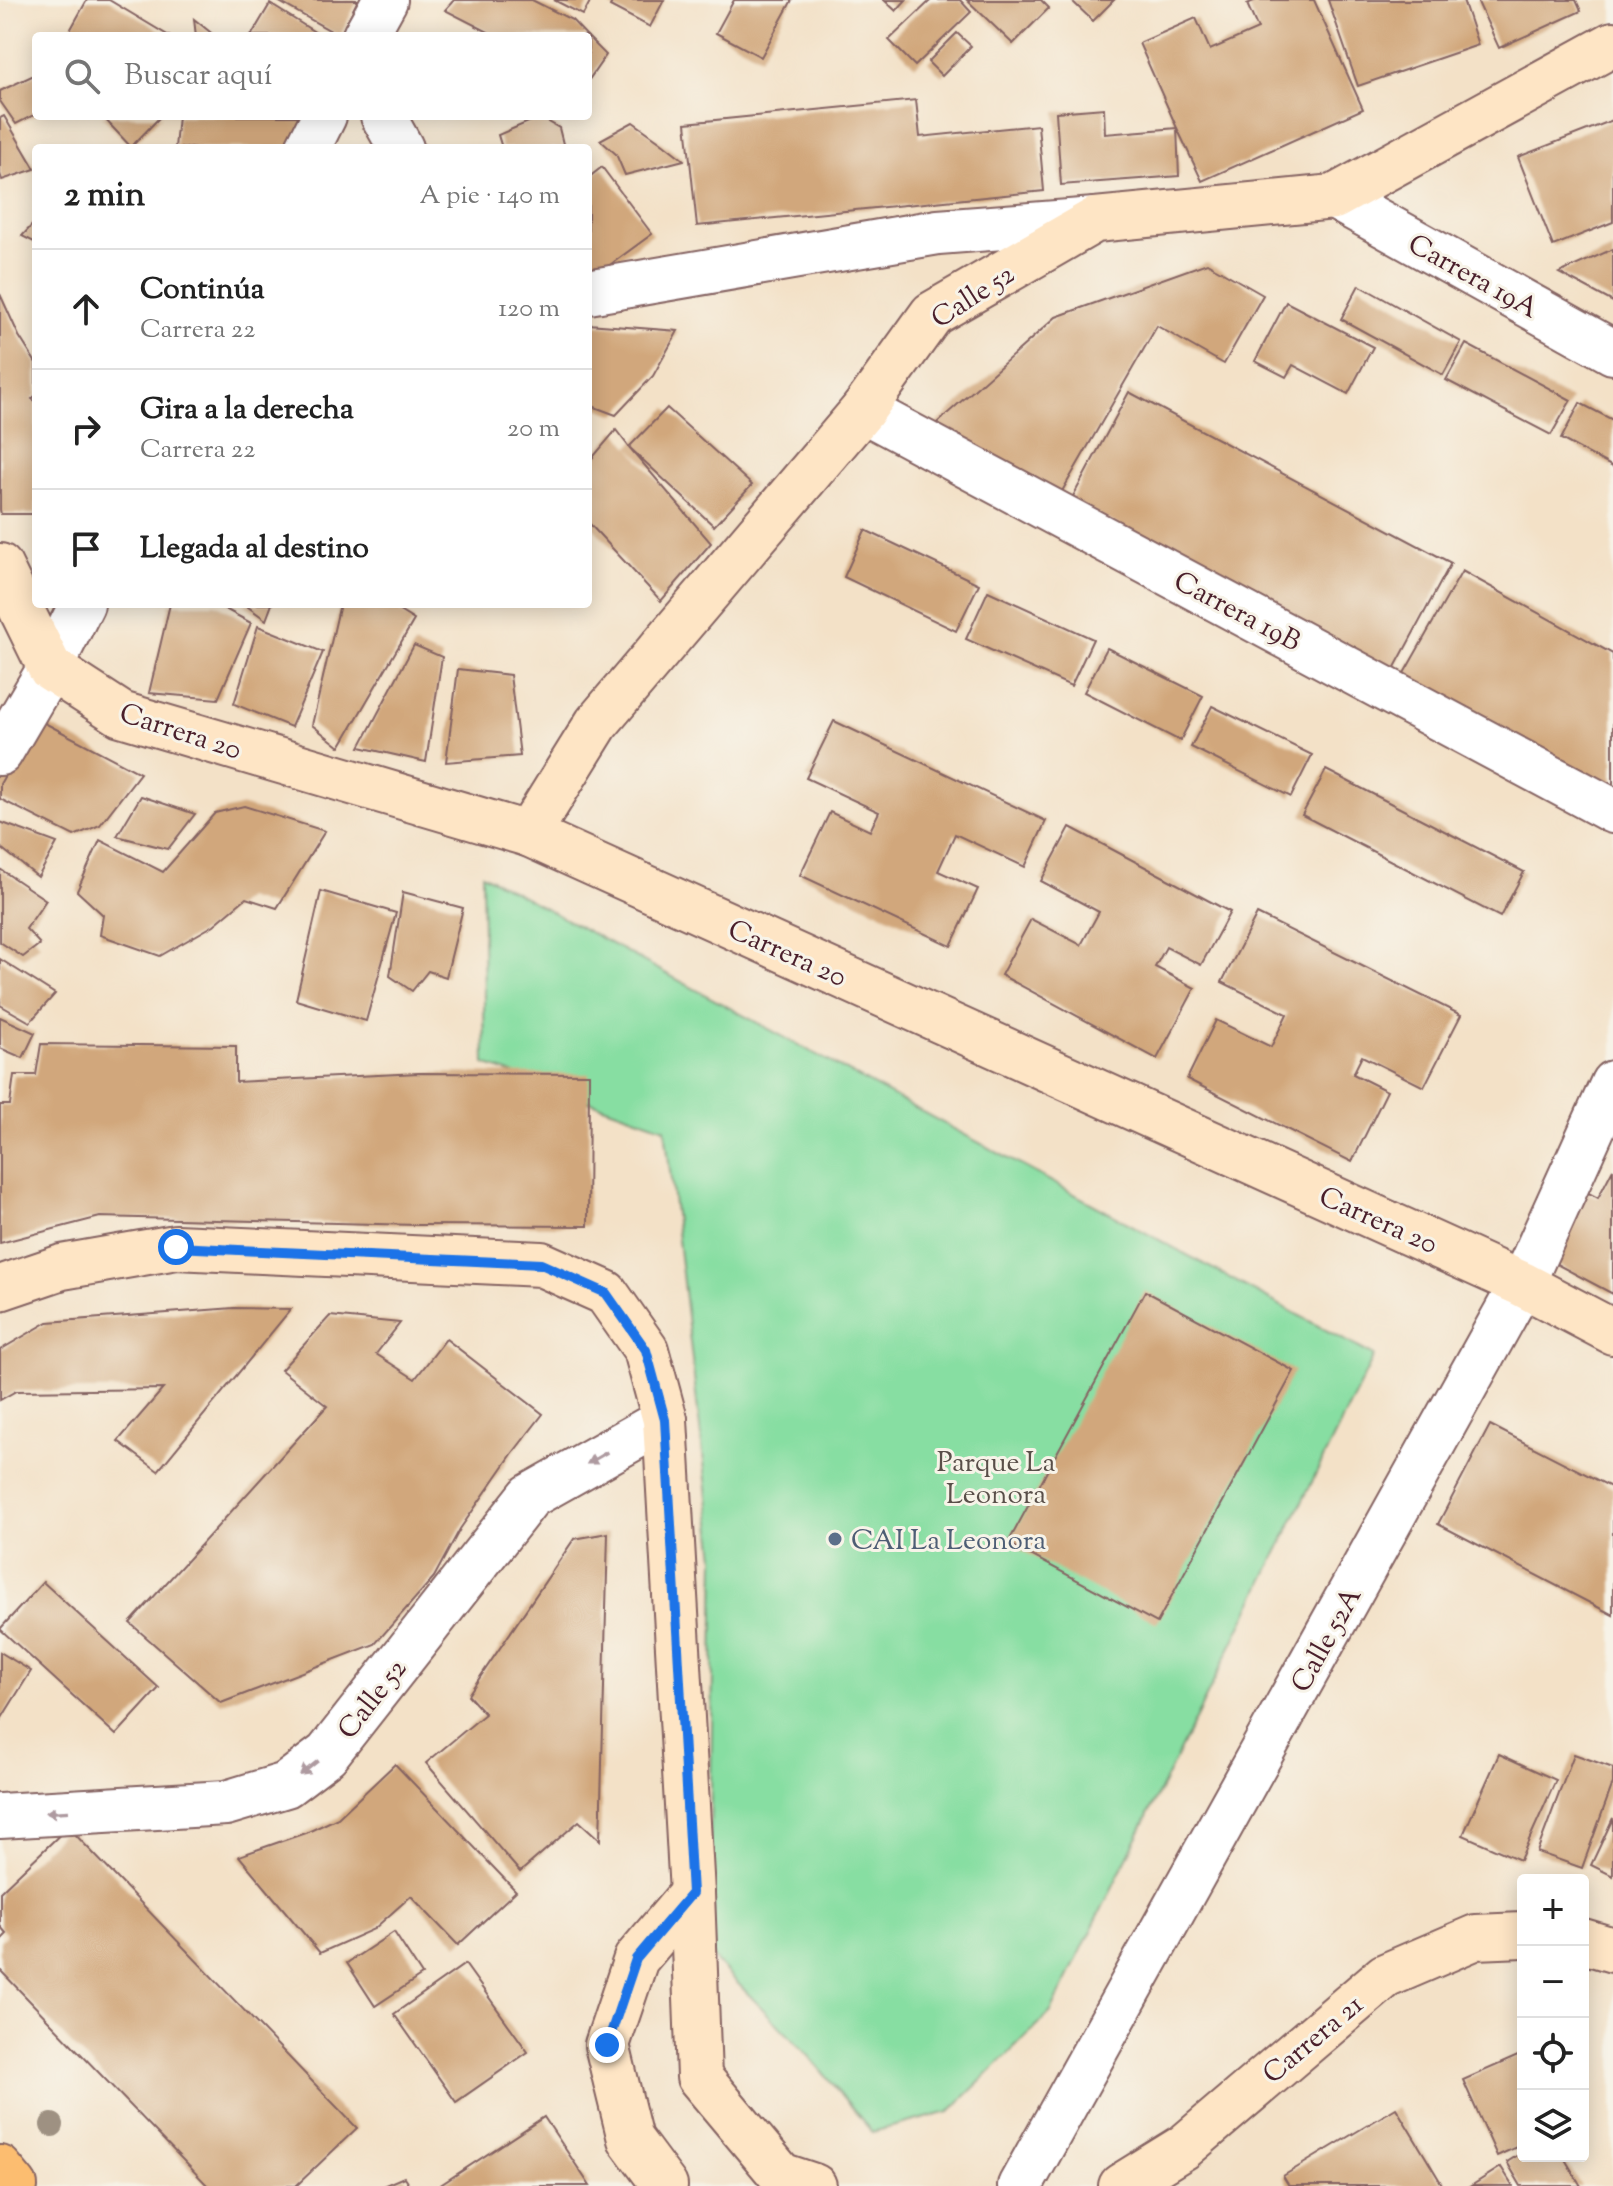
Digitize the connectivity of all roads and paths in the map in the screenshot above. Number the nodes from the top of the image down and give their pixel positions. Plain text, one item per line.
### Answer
1 (385, 0) edge
2 (367, 32) edge
3 (1613, 44) edge
4 (322, 120) edge
5 (385, 120) edge
6 (310, 144) edge
7 (399, 144) edge
8 (1334, 197) junction
9 (1095, 220) junction
10 (592, 291) edge
11 (1613, 352) edge
12 (863, 410) junction
13 (0, 566) edge
14 (80, 608) edge
15 (50, 668) junction
16 (0, 753) edge
17 (1613, 811) edge
18 (528, 834) junction
19 (1613, 1083) edge
20 (1522, 1284) junction
21 (0, 1288) edge
22 (1613, 1332) edge
23 (665, 1420) junction
24 (0, 1816) edge
25 (692, 1893) junction
26 (1517, 1935) edge
27 (1589, 1943) edge
28 (1613, 1950) edge
29 (0, 2168) edge
30 (15, 2186) edge
31 (665, 2186) edge
32 (814, 2186) edge
33 (1020, 2186) edge
34 (1121, 2186) edge

1 - 2 street
3 - 8 main road, Calle 52
4 - 6 street
5 - 7 street
8 - 9 main road, Calle 52
8 - 11 street, Carrera 19A
9 - 10 street
9 - 12 main road, Calle 52
12 - 17 street, Carrera 19B
12 - 18 main road, Calle 52
13 - 15 main road
14 - 15 street
15 - 16 street
15 - 18 main road, Carrera 20
18 - 20 main road, Carrera 20
19 - 20 street, Calle 52A
20 - 22 main road, Carrera 20
20 - 33 street, Calle 52A
21 - 23 main road
23 -> 24 street, Calle 52
23 - 25 main road
25 - 31 main road
25 - 32 main road
26 - 34 main road, Carrera 21
27 - 28 main road
29 - 30 main road

